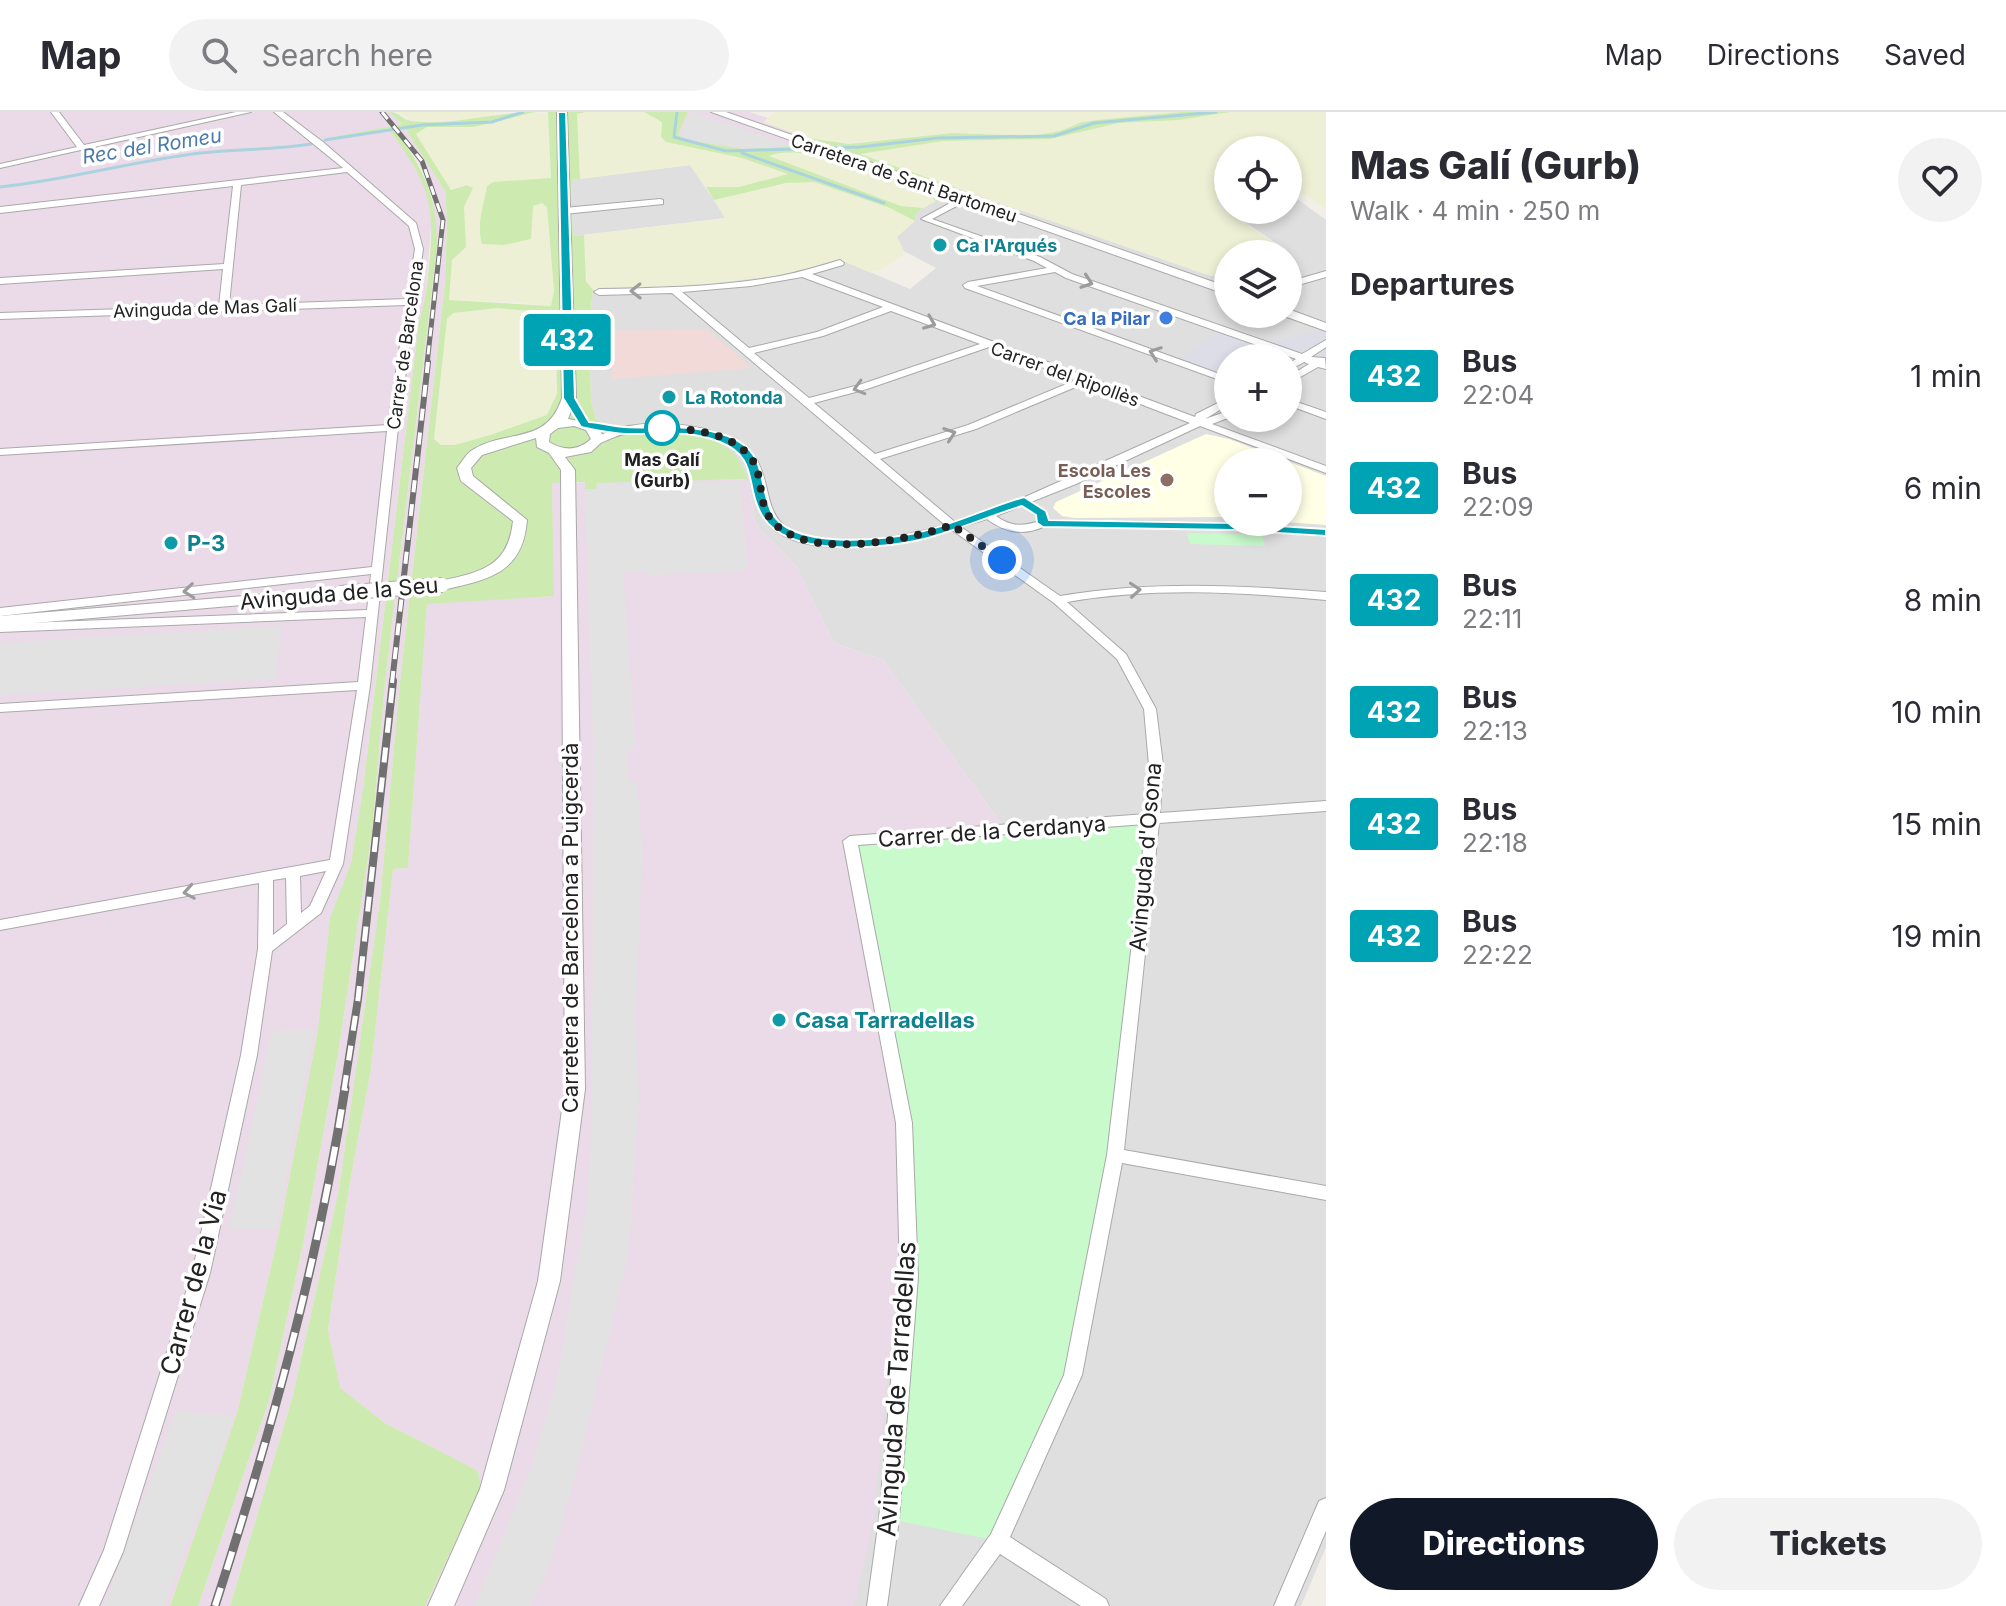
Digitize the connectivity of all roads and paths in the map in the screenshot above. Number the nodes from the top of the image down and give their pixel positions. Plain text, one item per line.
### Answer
1 (55, 112) edge
2 (247, 112) edge
3 (278, 112) edge
4 (562, 112) edge
5 (716, 112) edge
6 (81, 147) junction
7 (0, 166) edge
8 (347, 170) junction
9 (237, 183) junction
10 (963, 199) junction
11 (660, 202) dead end
12 (0, 210) edge
13 (564, 211) junction
14 (840, 263) dead end
15 (228, 266) junction
16 (1056, 269) junction
17 (1326, 274) edge
18 (805, 275) junction
19 (0, 281) edge
20 (1302, 281) edge
21 (1214, 286) edge
22 (674, 290) junction
23 (599, 292) dead end
24 (409, 302) junction
25 (224, 307) junction
26 (892, 307) junction
27 (0, 316) edge
28 (1302, 318) edge
29 (1326, 327) edge
30 (1326, 343) edge
31 (986, 345) junction
32 (746, 352) junction
33 (1304, 359) junction
34 (1323, 362) edge
35 (1302, 373) edge
36 (1214, 375) edge
37 (1081, 381) junction
38 (569, 398) junction
39 (807, 402) junction
40 (1302, 407) edge
41 (1214, 408) edge
42 (1326, 416) edge
43 (1214, 421) edge
44 (1200, 423) junction
45 (393, 428) junction
46 (548, 428) junction
47 (589, 436) junction
48 (498, 444) junction
49 (550, 449) junction
50 (0, 452) edge
51 (876, 457) junction
52 (568, 470) junction
53 (1326, 470) edge
54 (1024, 501) junction
55 (987, 514) junction
56 (1043, 523) junction
57 (952, 525) junction
58 (1326, 533) edge
59 (377, 570) junction
60 (1326, 596) edge
61 (1058, 600) junction
62 (0, 612) edge
63 (372, 613) junction
64 (0, 621) edge
65 (0, 628) edge
66 (364, 686) junction
67 (0, 708) edge
68 (1326, 806) edge
69 (1153, 819) junction
70 (850, 841) joint
71 (336, 864) junction
72 (293, 873) junction
73 (266, 879) junction
74 (294, 924) junction
75 (0, 925) edge
76 (265, 949) junction
77 (1115, 1155) junction
78 (1326, 1193) edge
79 (1326, 1508) edge
80 (998, 1541) junction
81 (89, 1606) edge
82 (441, 1606) edge
83 (877, 1606) edge
84 (950, 1606) edge
85 (1099, 1606) edge
86 (1284, 1606) edge

1 - 6 street
2 - 6 street
3 - 8 street, Carrer de Barcelona
4 - 13 street
5 - 10 street, Carretera de Sant Bartomeu
6 - 7 street
8 - 9 street
8 - 24 street, Carrer de Barcelona
9 - 12 street
9 - 15 street
10 - 16 street
10 - 21 street, Carretera de Sant Bartomeu
11 - 13 street
13 - 38 street
14 - 18 street
15 - 19 street
15 - 25 street
16 -> 33 street
36 -> 16 street
17 - 20 street
18 - 22 street
18 - 26 street, Carrer del Ripollès
22 -> 23 street
22 - 32 street, Avinguda d'Osona
24 - 25 street, Avinguda de Mas Galí
24 - 45 street, Carrer de Barcelona
25 - 27 street, Avinguda de Mas Galí
26 -> 31 street, Carrer del Ripollès
26 - 32 street
28 - 29 street
30 - 33 street
31 - 37 street, Carrer del Ripollès
31 -> 39 street
32 - 39 street, Avinguda d'Osona
33 - 34 street
34 - 35 street
37 - 44 street, Carrer del Ripollès
51 -> 37 street
38 - 46 street
38 - 47 street
39 - 51 street, Avinguda d'Osona
40 - 42 street
41 - 44 street
43 - 44 street
44 - 53 street, Carrer del Ripollès
44 - 54 street
45 - 50 street
45 - 59 street, Carrer de Barcelona
46 - 47 street, Avinguda de la Seu
46 - 48 street, Avinguda de la Seu
46 - 49 street
47 - 49 street
47 - 52 street
47 - 57 street
48 - 49 street
48 - 64 street, Avinguda de la Seu, bridge
49 - 52 street
51 - 57 street, Avinguda d'Osona
52 - 82 street, Carretera de Barcelona a Puigcerdà
54 - 55 street
54 - 56 street
55 - 56 street
55 - 57 street
56 - 58 street
57 - 61 street, Avinguda d'Osona
59 -> 62 street, Avinguda de la Seu
59 - 63 street, Carrer de Barcelona
61 -> 60 street
61 - 69 street, Avinguda d'Osona
63 - 65 street, Avinguda de la Seu
63 - 66 street
66 - 67 street
66 - 71 street
68 - 69 street, Carrer de la Cerdanya
69 - 70 street, Carrer de la Cerdanya
69 - 77 street, Avinguda d'Osona
70 - 83 street, Avinguda de Tarradellas
71 - 72 street
71 - 74 street
72 - 73 street
72 - 74 street
73 -> 75 street
73 - 76 street, Carrer de la Via
74 - 76 street
76 - 81 street, Carrer de la Via
77 - 78 street
77 - 80 street, Avinguda d'Osona
79 - 86 street
80 - 84 street, Avinguda d'Osona
80 - 85 street

